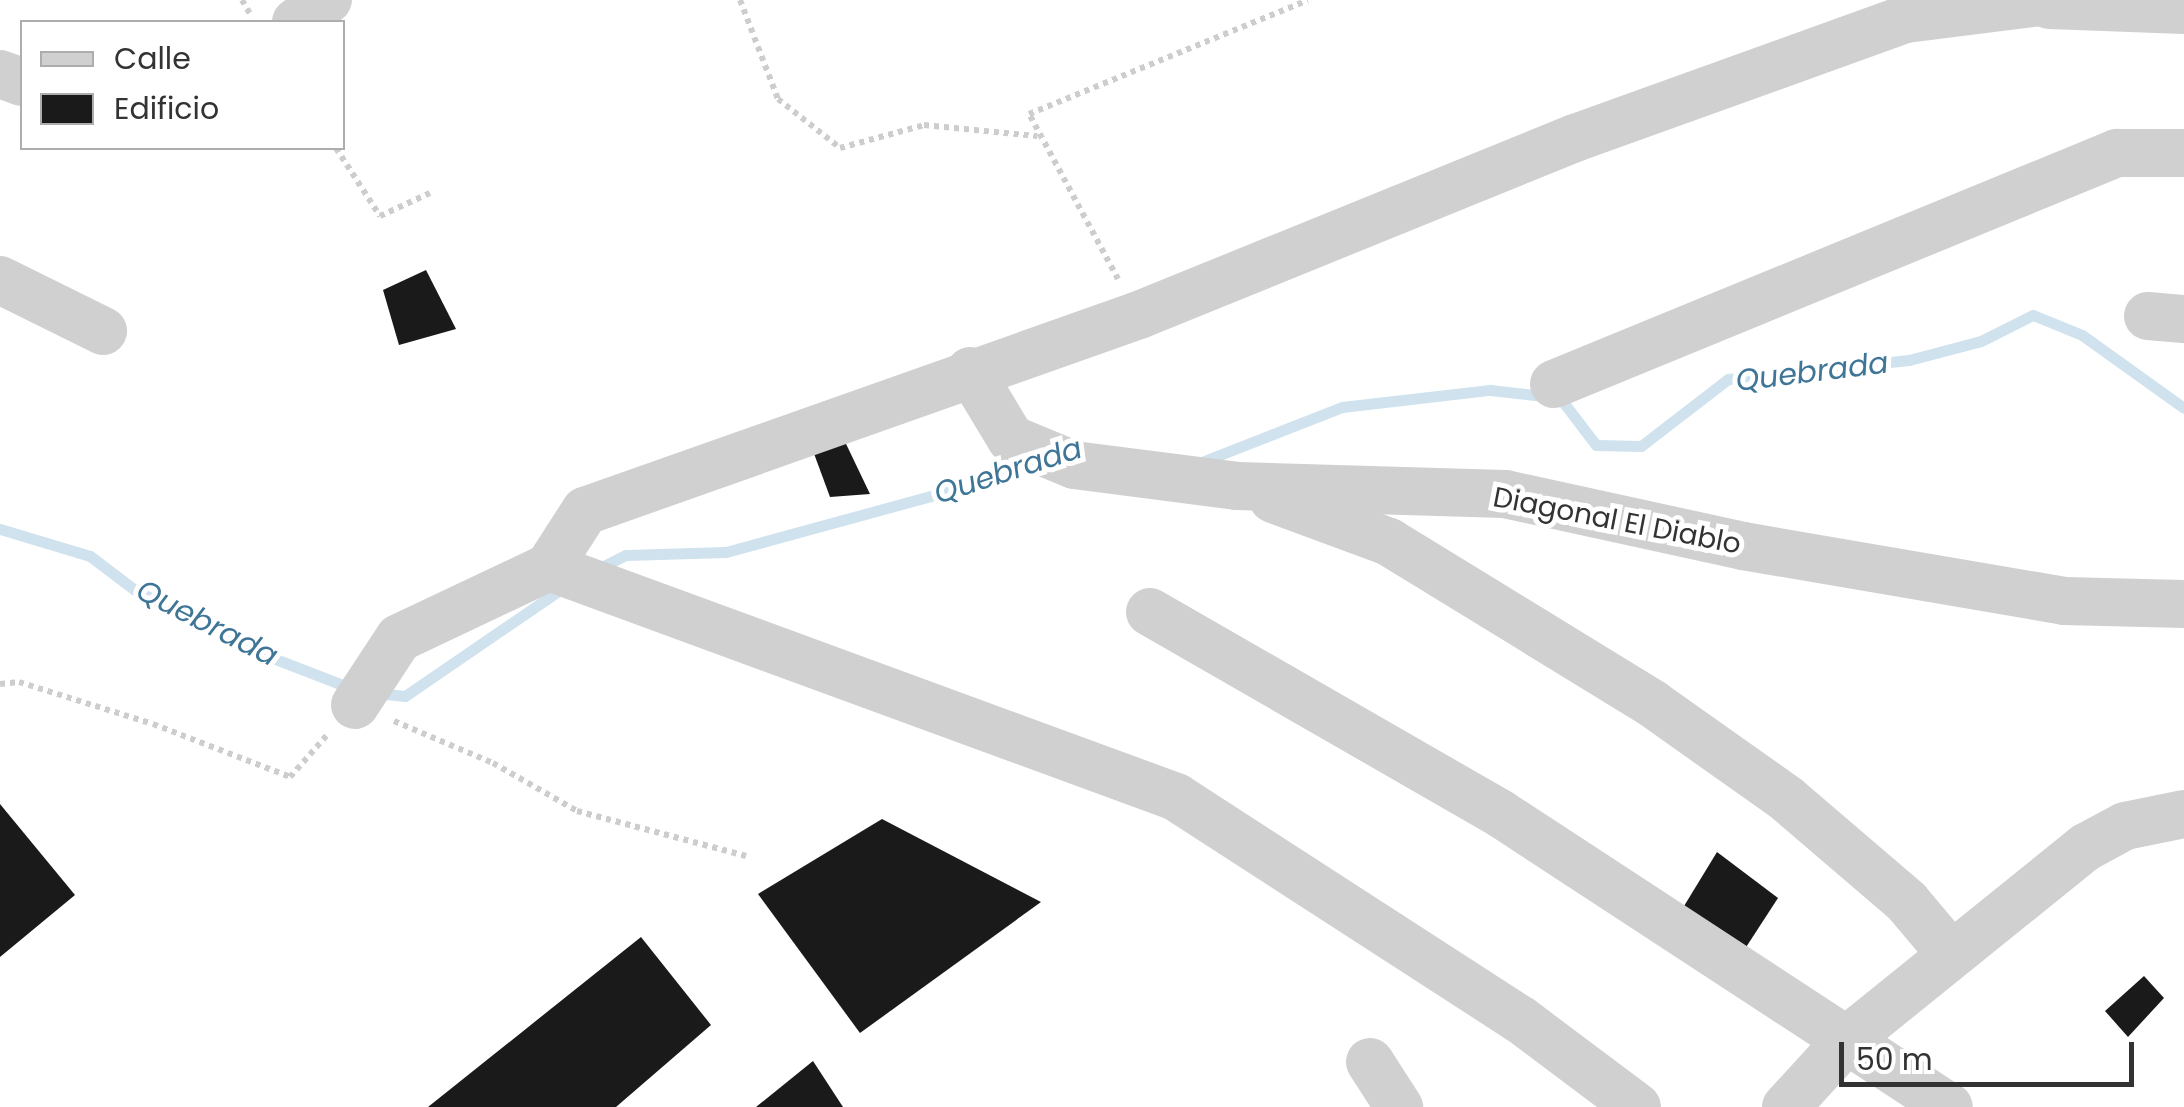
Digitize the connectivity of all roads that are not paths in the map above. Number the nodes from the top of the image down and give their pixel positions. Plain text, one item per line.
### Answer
1 (328, 0) edge
2 (2053, 3) edge
3 (2184, 10) edge
4 (299, 20) edge
5 (2184, 153) edge
6 (0, 280) edge
7 (103, 331) dead end
8 (970, 371) junction
9 (1554, 384) dead end
10 (1237, 486) junction
11 (573, 576) junction
12 (2184, 604) edge
13 (1150, 612) dead end
14 (364, 692) road end
15 (2184, 814) edge
16 (1950, 953) junction
17 (1849, 1038) junction
18 (1370, 1062) dead end
19 (1399, 1107) edge
20 (1637, 1107) edge
21 (1786, 1107) edge
22 (1949, 1107) edge

1 - 4 street
2 - 3 street
2 - 8 street
5 - 9 street
6 - 7 street
8 - 10 street, Diagonal El Diablo
8 - 11 street
10 - 12 street, Diagonal El Diablo
10 - 16 street
11 - 14 street
11 - 20 street
13 - 17 street
15 - 16 street
16 - 17 street
17 - 21 street
17 - 22 street
18 - 19 street

